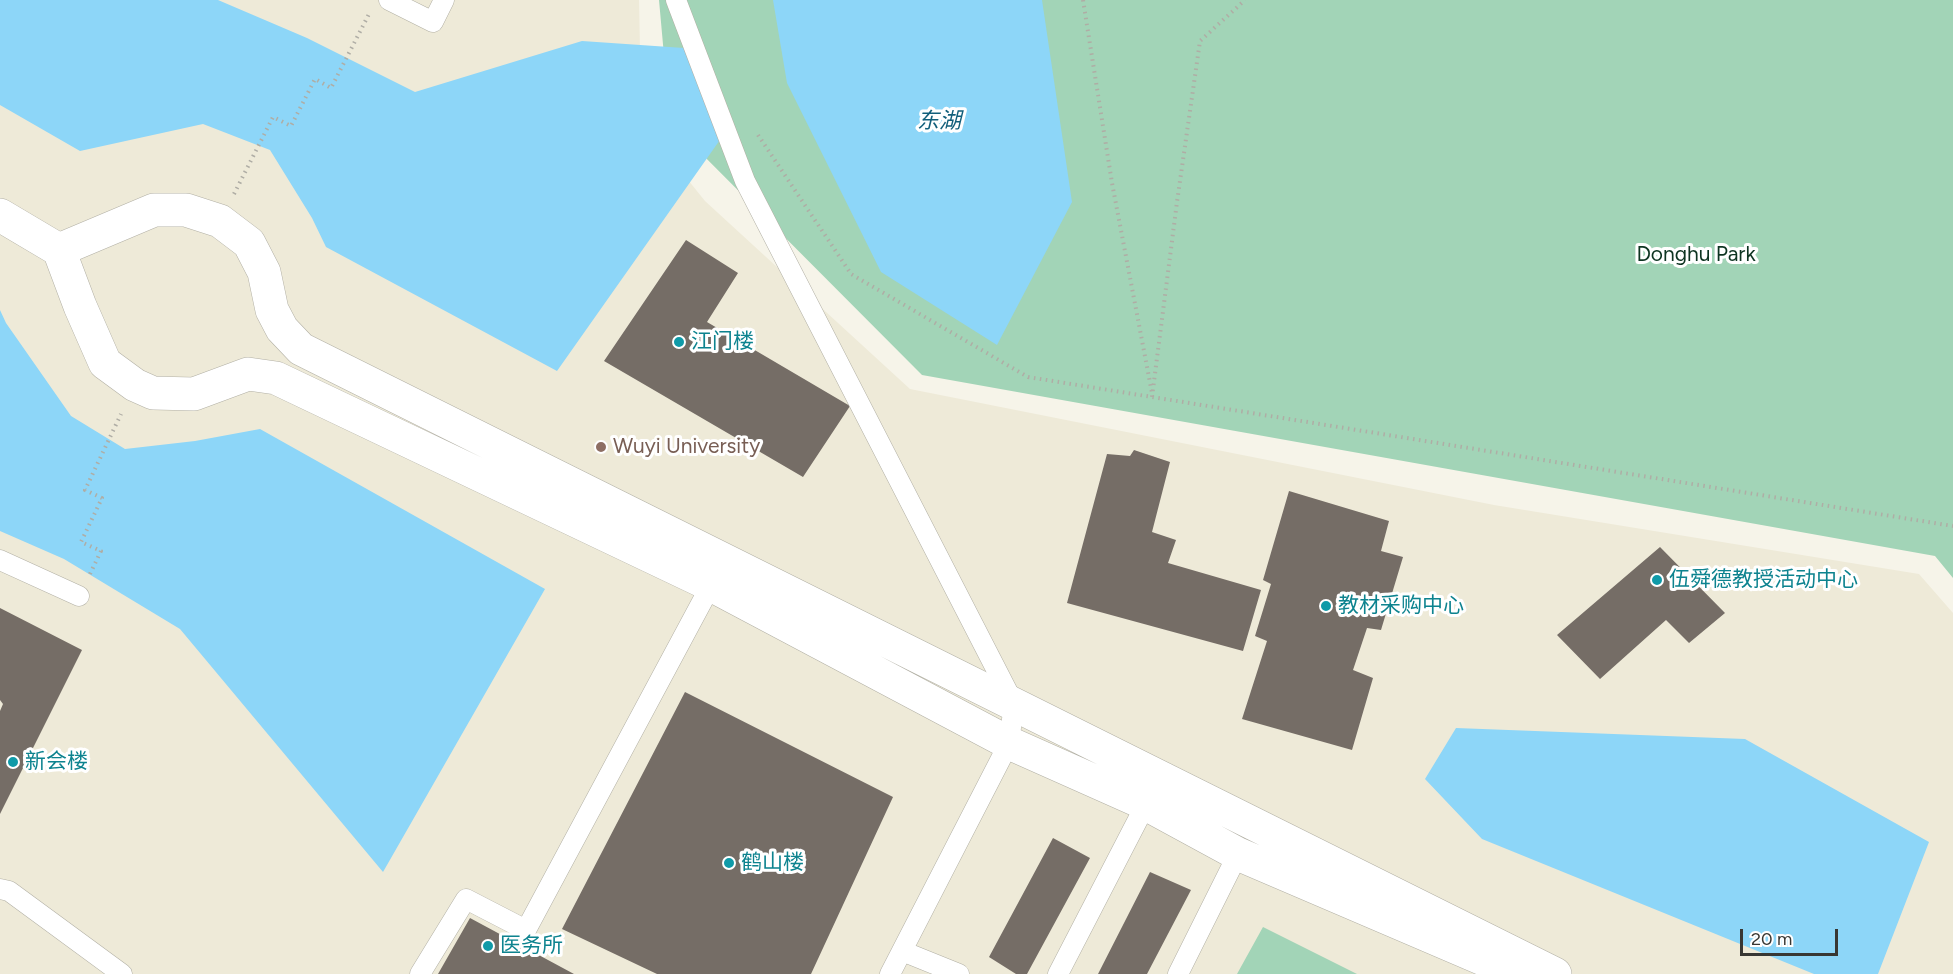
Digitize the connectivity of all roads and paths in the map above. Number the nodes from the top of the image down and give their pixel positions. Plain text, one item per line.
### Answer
1 (389, 0) edge
2 (444, 0) edge
3 (676, 0) edge
4 (1083, 0) edge
5 (1245, 0) edge
6 (371, 10) dead end
7 (752, 125) dead end
8 (0, 214) edge
9 (220, 221) junction
10 (59, 250) junction
11 (135, 385) junction
12 (1152, 397) junction
13 (1953, 526) edge
14 (0, 560) edge
15 (711, 585) junction
16 (79, 596) joint
17 (1014, 704) junction
18 (1009, 743) junction
19 (1146, 804) junction
20 (1238, 854) junction
21 (0, 889) edge
22 (902, 951) junction
23 (122, 974) edge
24 (420, 974) edge
25 (890, 974) edge
26 (959, 974) edge
27 (1058, 974) edge
28 (1178, 974) edge
29 (1514, 974) edge
30 (1554, 974) edge

1 - 2 lane
3 - 17 lane
4 - 12 path
5 - 12 path
6 - 9 path
7 - 12 path
8 - 10 street
9 - 10 street
9 - 17 street
10 - 11 street
11 - 15 street
11 - 16 path
12 - 13 path
14 - 16 lane
15 - 18 street
15 - 24 lane
17 - 18 lane
17 - 30 street
18 - 19 street
18 - 22 lane
19 - 20 street
19 - 27 lane
20 - 28 lane
20 - 29 street
21 - 23 lane
22 - 25 lane
22 - 26 lane

